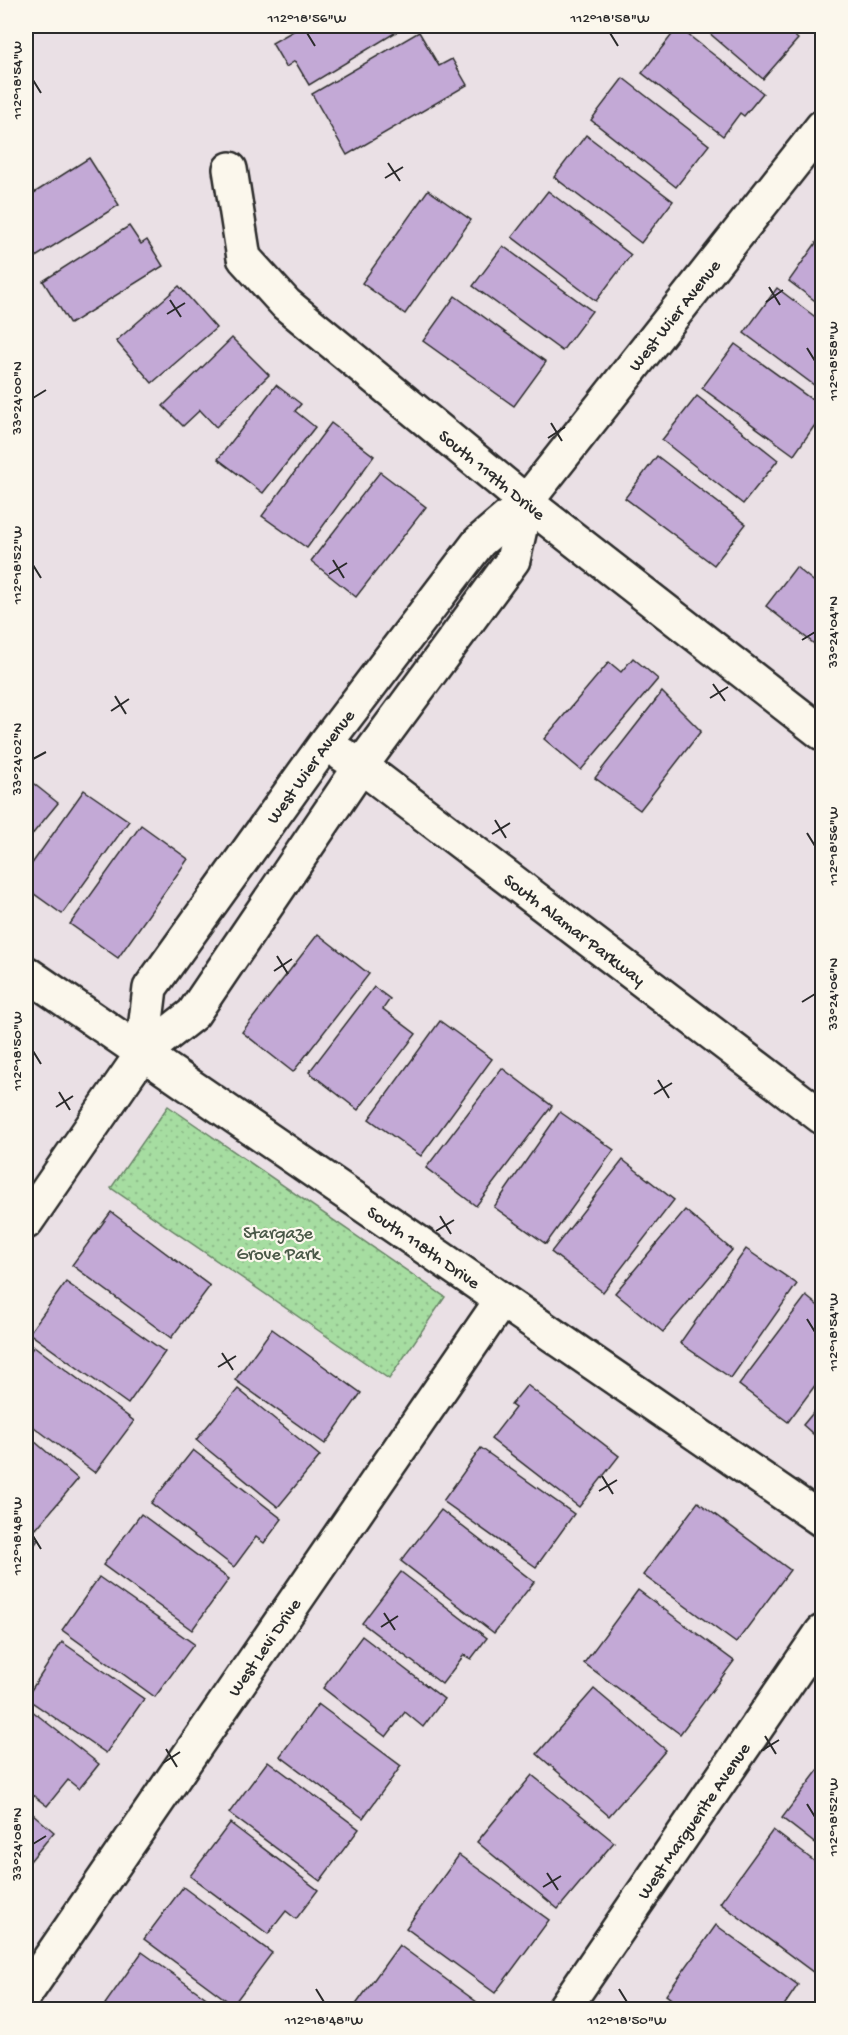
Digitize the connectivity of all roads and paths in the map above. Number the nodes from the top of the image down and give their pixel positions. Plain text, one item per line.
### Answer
1 (822, 127) edge
2 (230, 170) dead end
3 (526, 502) junction
4 (822, 734) edge
5 (325, 744) junction
6 (361, 766) junction
7 (26, 973) edge
8 (142, 1054) junction
9 (822, 1117) edge
10 (26, 1222) edge
11 (501, 1302) junction
12 (822, 1520) edge
13 (822, 1632) edge
14 (26, 1993) edge
15 (563, 2010) edge

1 - 3 street, West Wier Avenue
2 - 3 street, South 119th Drive
3 - 4 street, South 119th Drive
3 - 5 street, West Wier Avenue
3 - 6 street, West Wier Avenue
5 - 6 street, South Alamar Parkway
5 - 8 street, West Wier Avenue
6 - 8 street, West Wier Avenue
6 - 9 street, South Alamar Parkway
7 - 8 street, South 118th Drive
8 - 10 street, West Wier Avenue
8 - 11 street, South 118th Drive
11 - 12 street, South 118th Drive
11 - 14 street, West Levi Drive
13 - 15 street, West Marguerite Avenue

